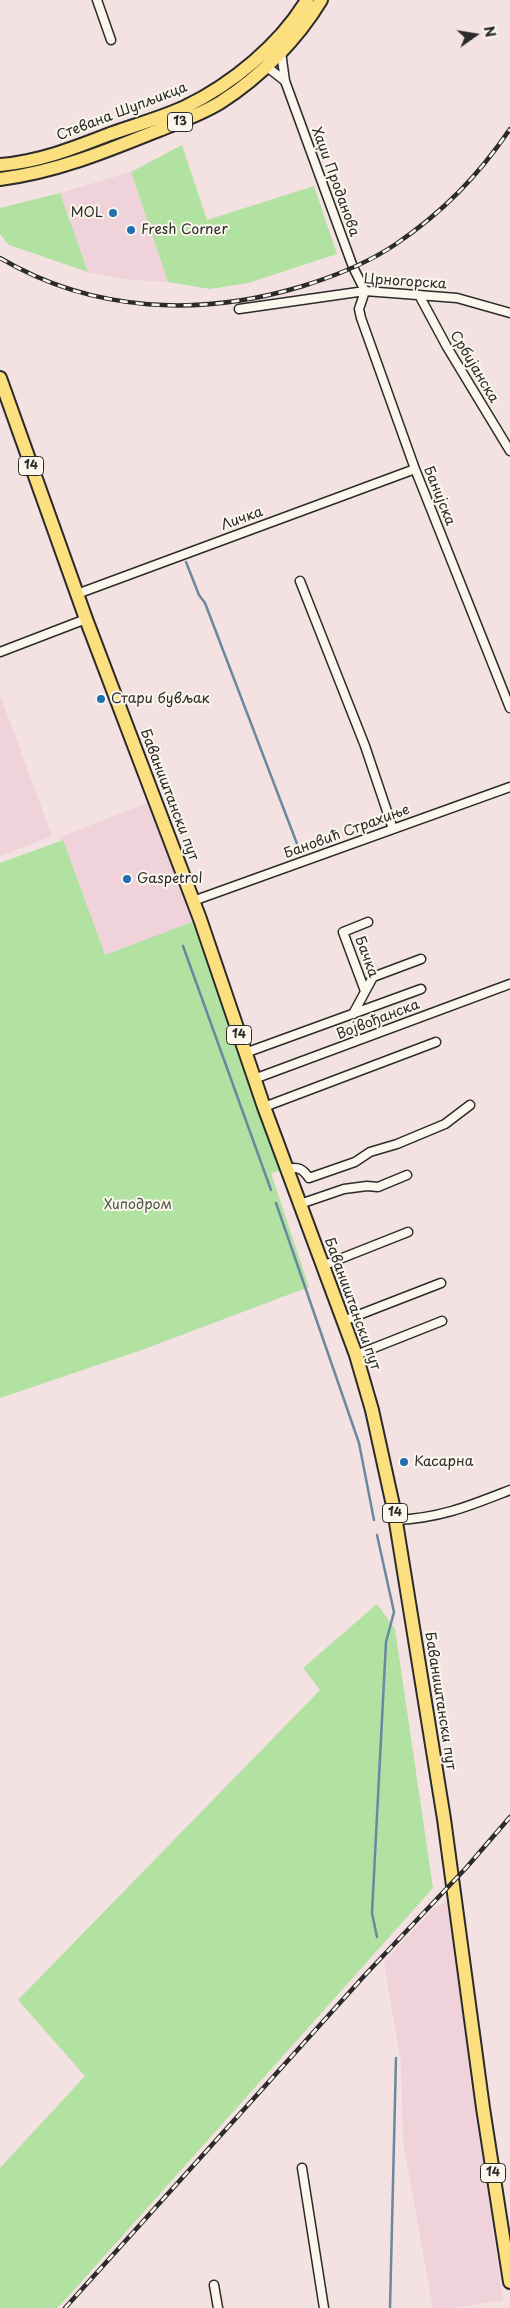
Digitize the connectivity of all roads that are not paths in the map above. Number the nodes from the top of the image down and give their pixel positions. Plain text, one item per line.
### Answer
1 (97, 0) edge
2 (307, 0) edge
3 (321, 0) edge
4 (112, 40) dead end
5 (281, 52) junction
6 (266, 66) junction
7 (285, 80) junction
8 (0, 165) edge
9 (0, 179) edge
10 (365, 291) junction
11 (419, 295) junction
12 (239, 309) dead end
13 (510, 312) edge
14 (0, 378) edge
15 (510, 451) edge
16 (415, 469) junction
17 (300, 581) dead end
18 (77, 594) junction
19 (86, 619) junction
20 (0, 652) edge
21 (510, 708) edge
22 (510, 787) edge
23 (393, 829) junction
24 (193, 901) junction
25 (368, 922) dead end
26 (421, 959) dead end
27 (510, 984) edge
28 (421, 989) dead end
29 (364, 992) junction
30 (353, 1014) junction
31 (436, 1042) dead end
32 (245, 1053) junction
33 (254, 1079) junction
34 (470, 1105) dead end
35 (264, 1106) junction
36 (287, 1169) junction
37 (407, 1175) dead end
38 (300, 1204) junction
39 (408, 1232) dead end
40 (322, 1266) junction
41 (441, 1283) dead end
42 (442, 1320) dead end
43 (343, 1321) junction
44 (356, 1355) junction
45 (510, 1490) edge
46 (396, 1520) junction
47 (302, 2168) dead end
48 (510, 2282) edge
49 (214, 2285) dead end
50 (218, 2308) edge
51 (324, 2308) edge

1 - 4 street
2 - 8 main road, Стевана Шупљикца / 13
3 - 5 main road, Стевана Шупљикца / 13
5 - 6 main road, Стевана Шупљикца / 13
5 - 7 street, Хаџи Проданова
6 - 7 street
6 - 9 main road, Стевана Шупљикца / 13
7 - 10 street, Хаџи Проданова
10 - 11 street, Црногорска
10 - 12 street, Црногорска
10 - 16 street, Банијска
11 - 13 street, Црногорска
11 - 15 street, Србијанска
14 - 18 main road, Баваништански пут / 14
16 - 18 street, Личка
16 - 21 street, Банијска
17 - 23 street
18 - 19 main road, Баваништански пут / 14
19 - 20 street
19 - 24 main road, Баваништански пут / 14
22 - 23 street, Бановић Страхиње
23 - 24 street, Бановић Страхиње
24 - 32 main road, Баваништански пут / 14
25 - 29 street, Бачка
26 - 29 street
27 - 33 street, Војвођанска
28 - 30 street
29 - 30 street
30 - 32 street
31 - 35 street
32 - 33 main road, Баваништански пут / 14
33 - 35 main road, Баваништански пут / 14
34 - 36 street
35 - 36 main road, Баваништански пут / 14
36 - 38 main road, Баваништански пут / 14
37 - 38 street
38 - 40 main road, Баваништански пут / 14
39 - 40 street
40 - 43 main road, Баваништански пут / 14
41 - 43 street
42 - 44 street
43 - 44 main road, Баваништански пут / 14
44 - 46 main road, Баваништански пут / 14
45 - 46 street
46 - 48 main road, Баваништански пут / 14
47 - 51 street
49 - 50 street

